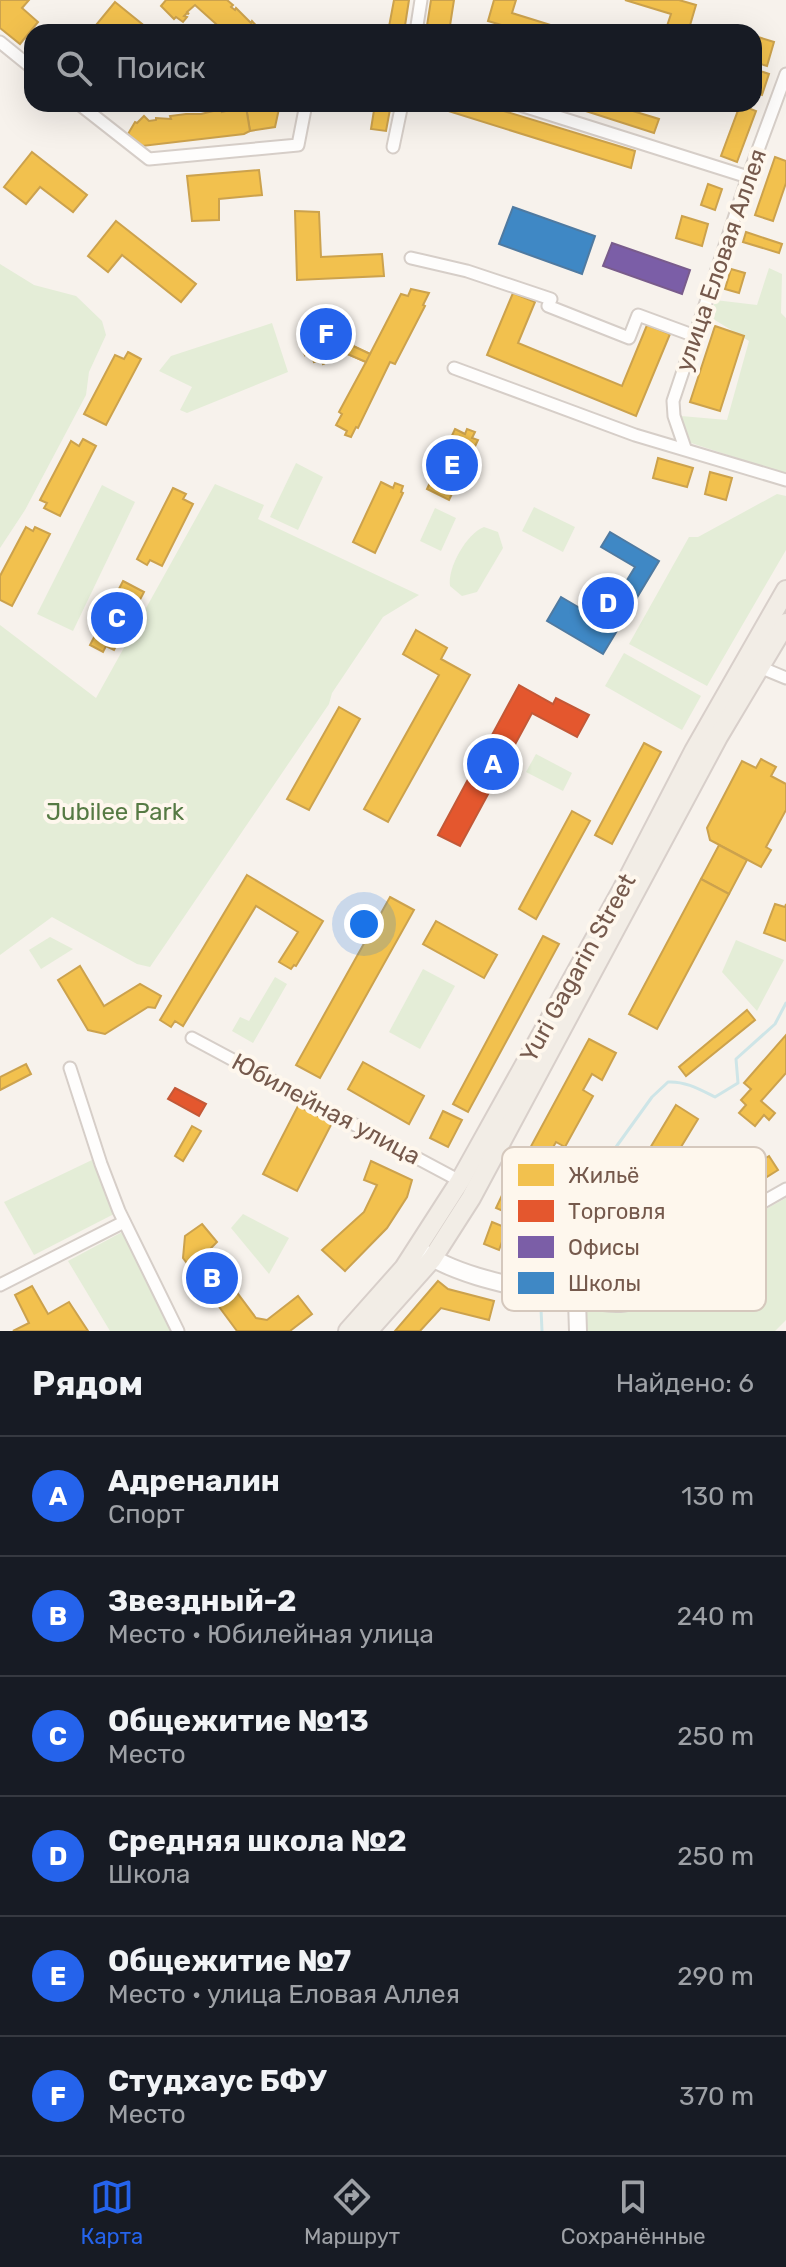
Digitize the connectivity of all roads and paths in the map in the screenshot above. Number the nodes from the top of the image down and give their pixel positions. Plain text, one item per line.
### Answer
1 (421, 0) edge
2 (417, 24) edge
3 (0, 42) edge
4 (24, 62) edge
5 (786, 74) edge
6 (89, 112) edge
7 (304, 112) edge
8 (400, 112) edge
9 (542, 112) edge
10 (393, 147) dead end
11 (748, 177) junction
12 (411, 258) dead end
13 (695, 336) junction
14 (454, 368) dead end
15 (685, 448) junction
16 (786, 480) edge
17 (786, 590) edge
18 (786, 623) edge
19 (752, 663) junction
20 (786, 678) edge
21 (192, 1038) dead end
22 (70, 1068) dead end
23 (460, 1181) junction
24 (786, 1189) edge
25 (766, 1200) edge
26 (124, 1222) junction
27 (425, 1254) junction
28 (502, 1281) edge
29 (0, 1285) edge
30 (577, 1311) edge
31 (178, 1331) edge
32 (348, 1331) edge
33 (368, 1331) edge
34 (578, 1331) edge

1 - 2 street
3 - 4 street
5 - 11 street, улица Еловая Аллея
6 - 7 street
8 - 10 street
9 - 11 street
11 - 13 street, улица Еловая Аллея
12 - 13 street
13 - 15 street, улица Еловая Аллея
14 - 15 street
15 - 16 street
17 - 19 main road, Yuri Gagarin Street
18 - 19 main road, Yuri Gagarin Street
19 - 20 street
19 - 23 main road, Yuri Gagarin Street
19 - 27 main road, Yuri Gagarin Street
21 - 23 street, Юбилейная улица
22 - 26 street
23 - 27 main road, Yuri Gagarin Street
24 - 25 street
26 - 29 street
26 - 31 street
27 - 28 street
27 - 32 main road, Yuri Gagarin Street
27 - 33 main road, Yuri Gagarin Street
30 - 34 street

